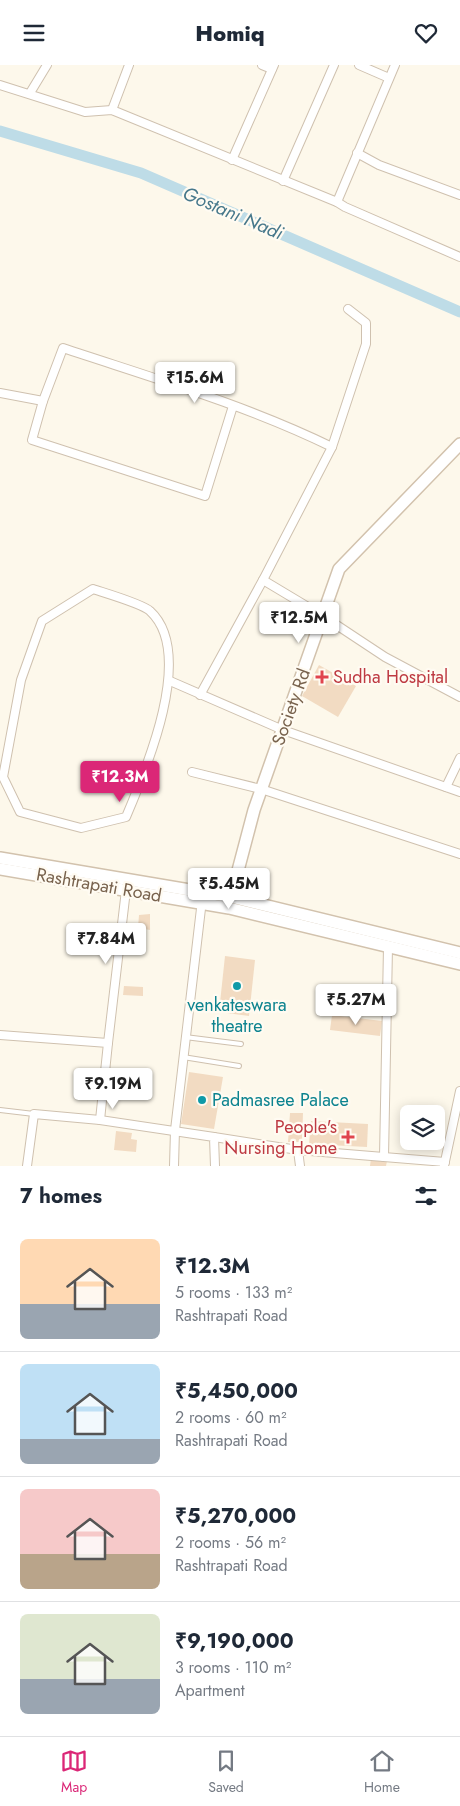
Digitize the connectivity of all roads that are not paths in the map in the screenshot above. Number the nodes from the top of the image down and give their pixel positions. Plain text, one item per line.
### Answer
1 (47, 65) edge
2 (129, 65) edge
3 (262, 65) edge
4 (334, 65) edge
5 (359, 65) edge
6 (395, 65) edge
7 (273, 67) edge
8 (389, 78) junction
9 (0, 85) edge
10 (30, 93) junction
11 (112, 110) junction
12 (357, 153) junction
13 (232, 160) junction
14 (283, 181) junction
15 (460, 195) edge
16 (338, 202) junction
17 (460, 257) edge
18 (348, 309) dead end
19 (0, 393) edge
20 (43, 401) junction
21 (233, 405) junction
22 (460, 444) edge
23 (332, 447) junction
24 (263, 580) junction
25 (323, 616) junction
26 (170, 681) junction
27 (200, 695) junction
28 (460, 697) edge
29 (283, 729) junction
30 (460, 758) edge
31 (192, 771) dead end
32 (446, 787) junction
33 (261, 789) junction
34 (460, 792) edge
35 (460, 854) edge
36 (0, 858) edge
37 (0, 869) edge
38 (126, 890) junction
39 (231, 897) junction
40 (202, 898) junction
41 (388, 947) junction
42 (460, 953) edge
43 (460, 964) edge
44 (0, 1035) edge
45 (185, 1037) junction
46 (108, 1043) junction
47 (241, 1044) dead end
48 (183, 1057) junction
49 (239, 1066) dead end
50 (460, 1091) edge
51 (0, 1109) edge
52 (34, 1114) junction
53 (100, 1120) junction
54 (175, 1129) junction
55 (214, 1137) junction
56 (298, 1150) junction
57 (384, 1157) junction
58 (444, 1164) edge
59 (27, 1166) edge
60 (174, 1166) edge
61 (215, 1166) edge
62 (300, 1166) edge

1 - 10 street
2 - 11 street
3 - 7 street
4 - 14 street
5 - 8 street
6 - 8 street
7 - 13 street
8 - 12 street
9 - 10 street
10 - 11 street
11 - 13 street
12 - 15 street
12 - 16 street
13 - 14 street
14 - 16 street
16 - 17 street
18 - 23 street
19 - 20 street
20 - 21 street
20 - 21 street
21 - 23 street
22 - 25 street, Society Rd
23 - 24 street
24 - 25 street
24 - 27 street
25 - 28 street
25 - 29 street, Society Rd
26 - 26 street
26 - 27 street
27 - 29 street
29 - 32 street
29 - 33 street, Society Rd
30 - 32 street
31 - 33 street
32 - 34 street
33 - 35 street
33 - 39 street, Society Rd
36 - 40 street, Rashtrapati Road
37 - 38 street, Rashtrapati Road
38 - 40 street, Rashtrapati Road
38 - 46 street
39 - 40 street, Rashtrapati Road
39 - 42 street, Rashtrapati Road
40 - 41 street, Rashtrapati Road
40 - 45 street
41 - 43 street, Rashtrapati Road
41 - 57 street
44 - 46 street
45 - 47 lane
45 - 48 street
46 - 53 street
48 - 49 lane
48 - 54 street
50 - 58 street
51 - 52 lane
52 - 53 street
52 - 59 street
53 - 54 street
54 - 55 street
54 - 60 street
55 - 56 street
55 - 61 street
56 - 57 street
56 - 62 street
57 - 58 street

